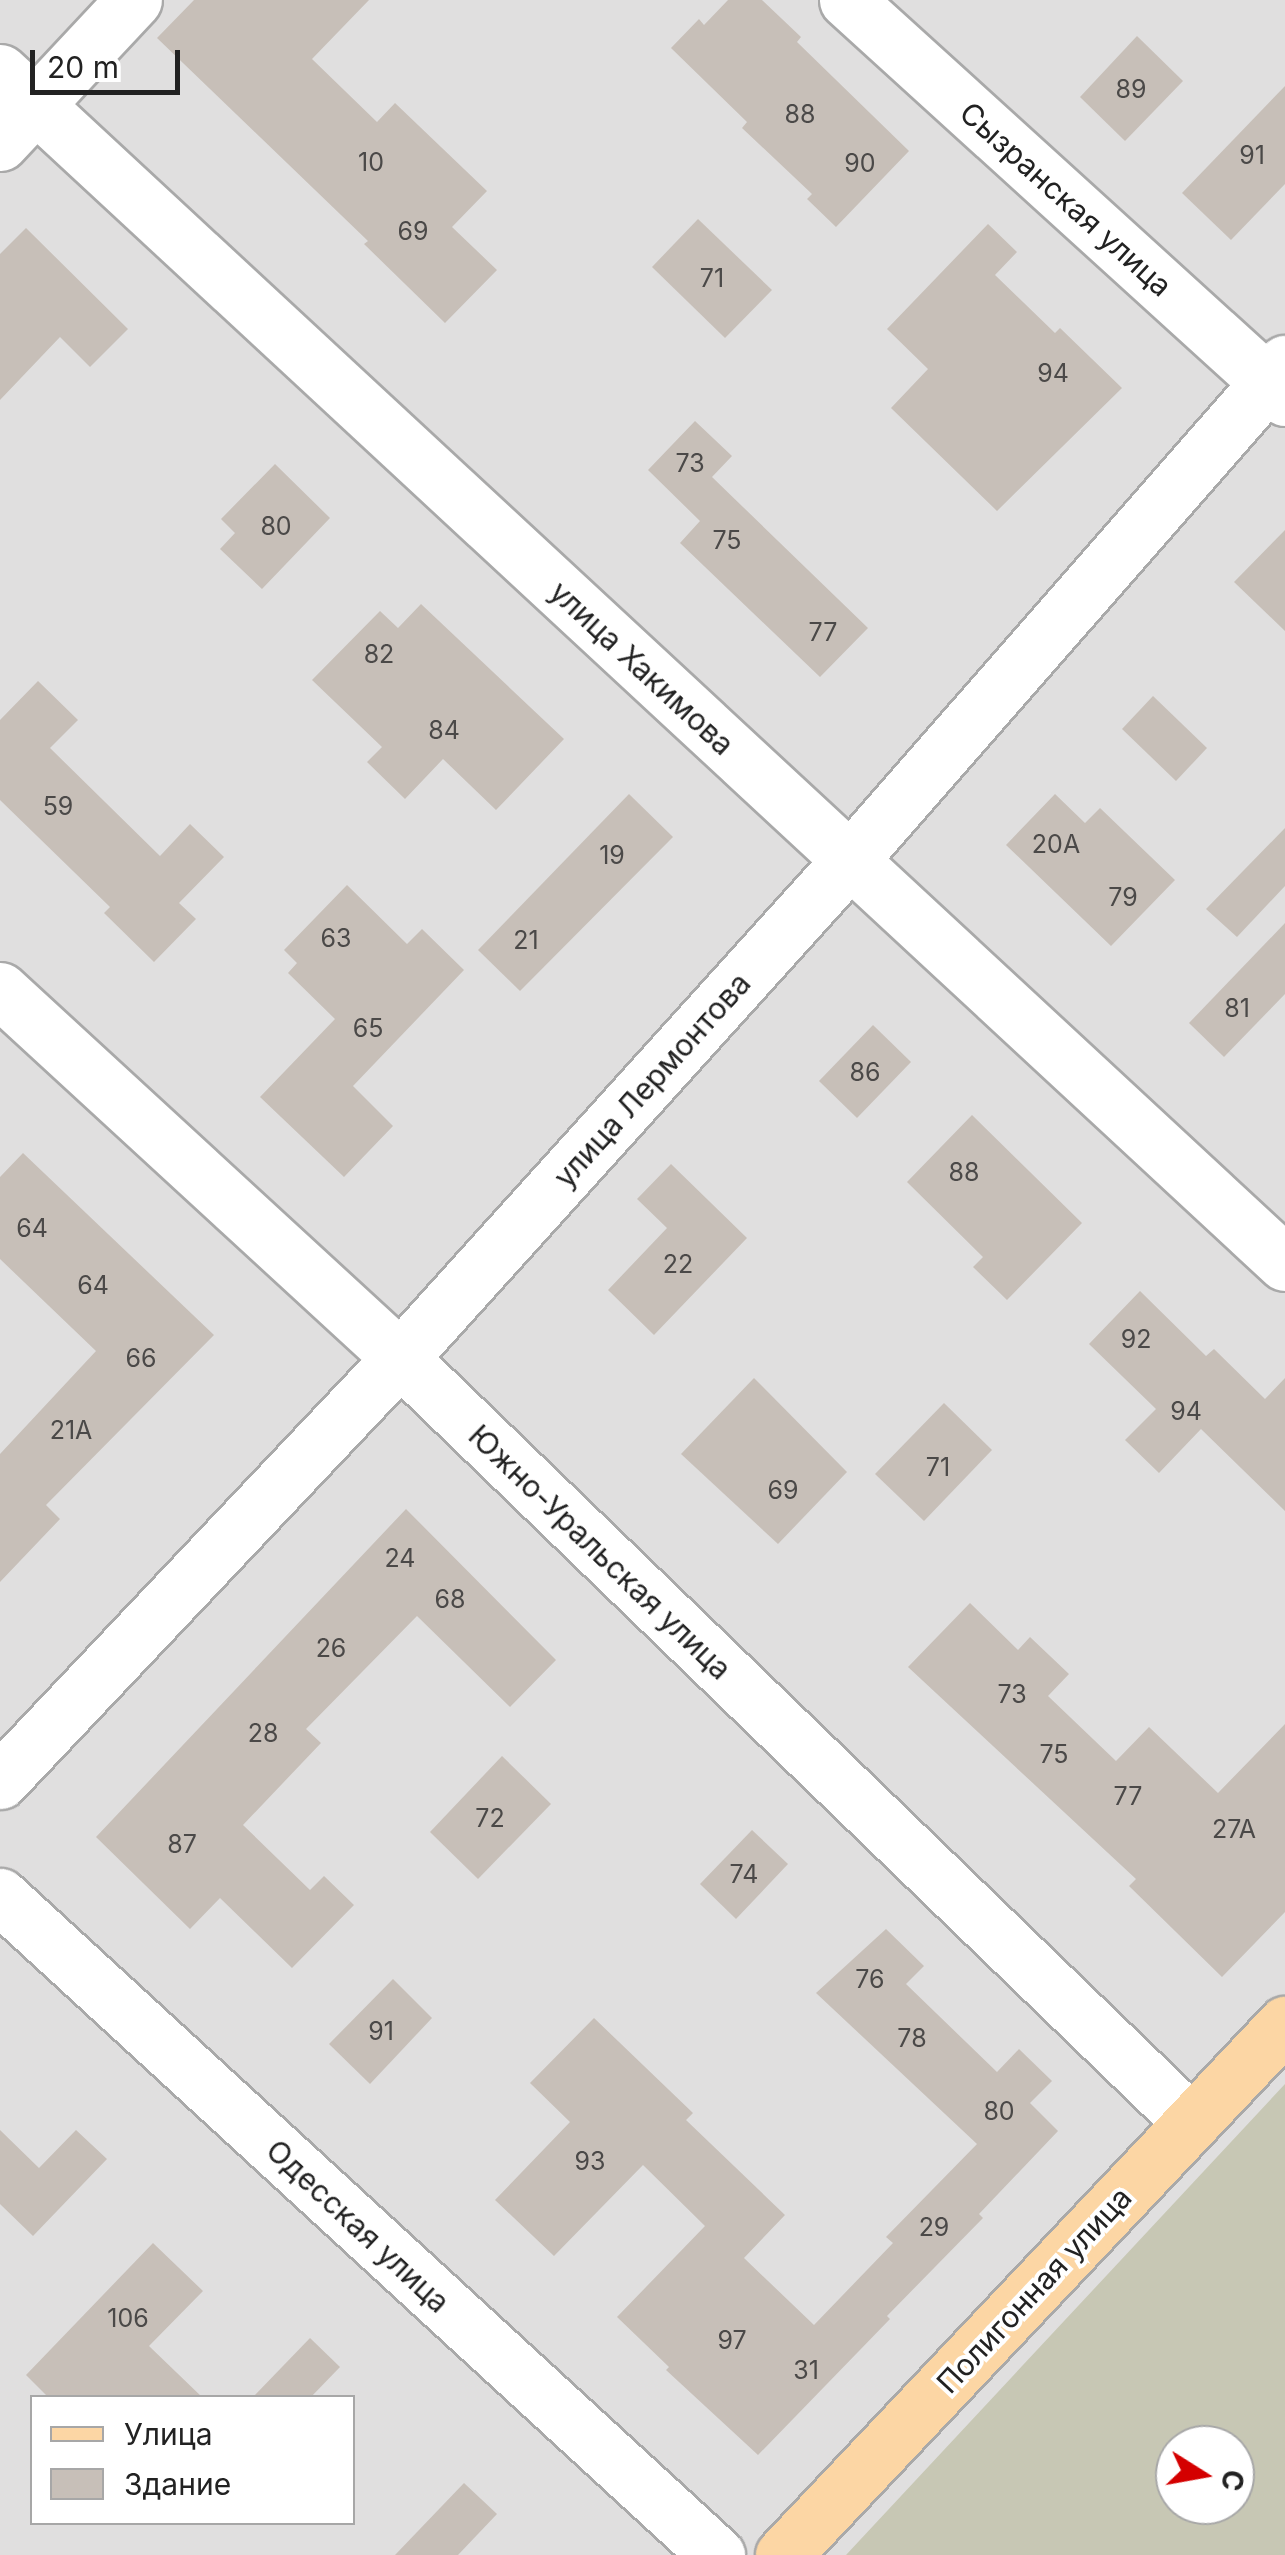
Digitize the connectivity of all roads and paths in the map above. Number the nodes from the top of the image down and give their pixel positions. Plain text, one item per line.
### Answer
1 (134, 0) edge
2 (848, 0) edge
3 (12, 107) edge
4 (1279, 381) edge
5 (849, 861) junction
6 (0, 990) edge
7 (1285, 1264) edge
8 (400, 1358) junction
9 (0, 1781) edge
10 (0, 1896) edge
11 (1285, 2024) edge
12 (1192, 2123) junction
13 (716, 2555) edge
14 (782, 2555) edge

1 - 3 street
2 - 4 street, Сызранская улица
3 - 5 street, улица Хакимова
4 - 5 street, улица Лермонтова
5 - 7 street, улица Хакимова
5 - 8 street, улица Лермонтова
6 - 8 street, Южно-Уральская улица
8 - 9 street, улица Лермонтова
8 - 12 street, Южно-Уральская улица
10 - 13 street, Одесская улица
11 - 12 main road, Полигонная улица
12 - 14 main road, Полигонная улица

